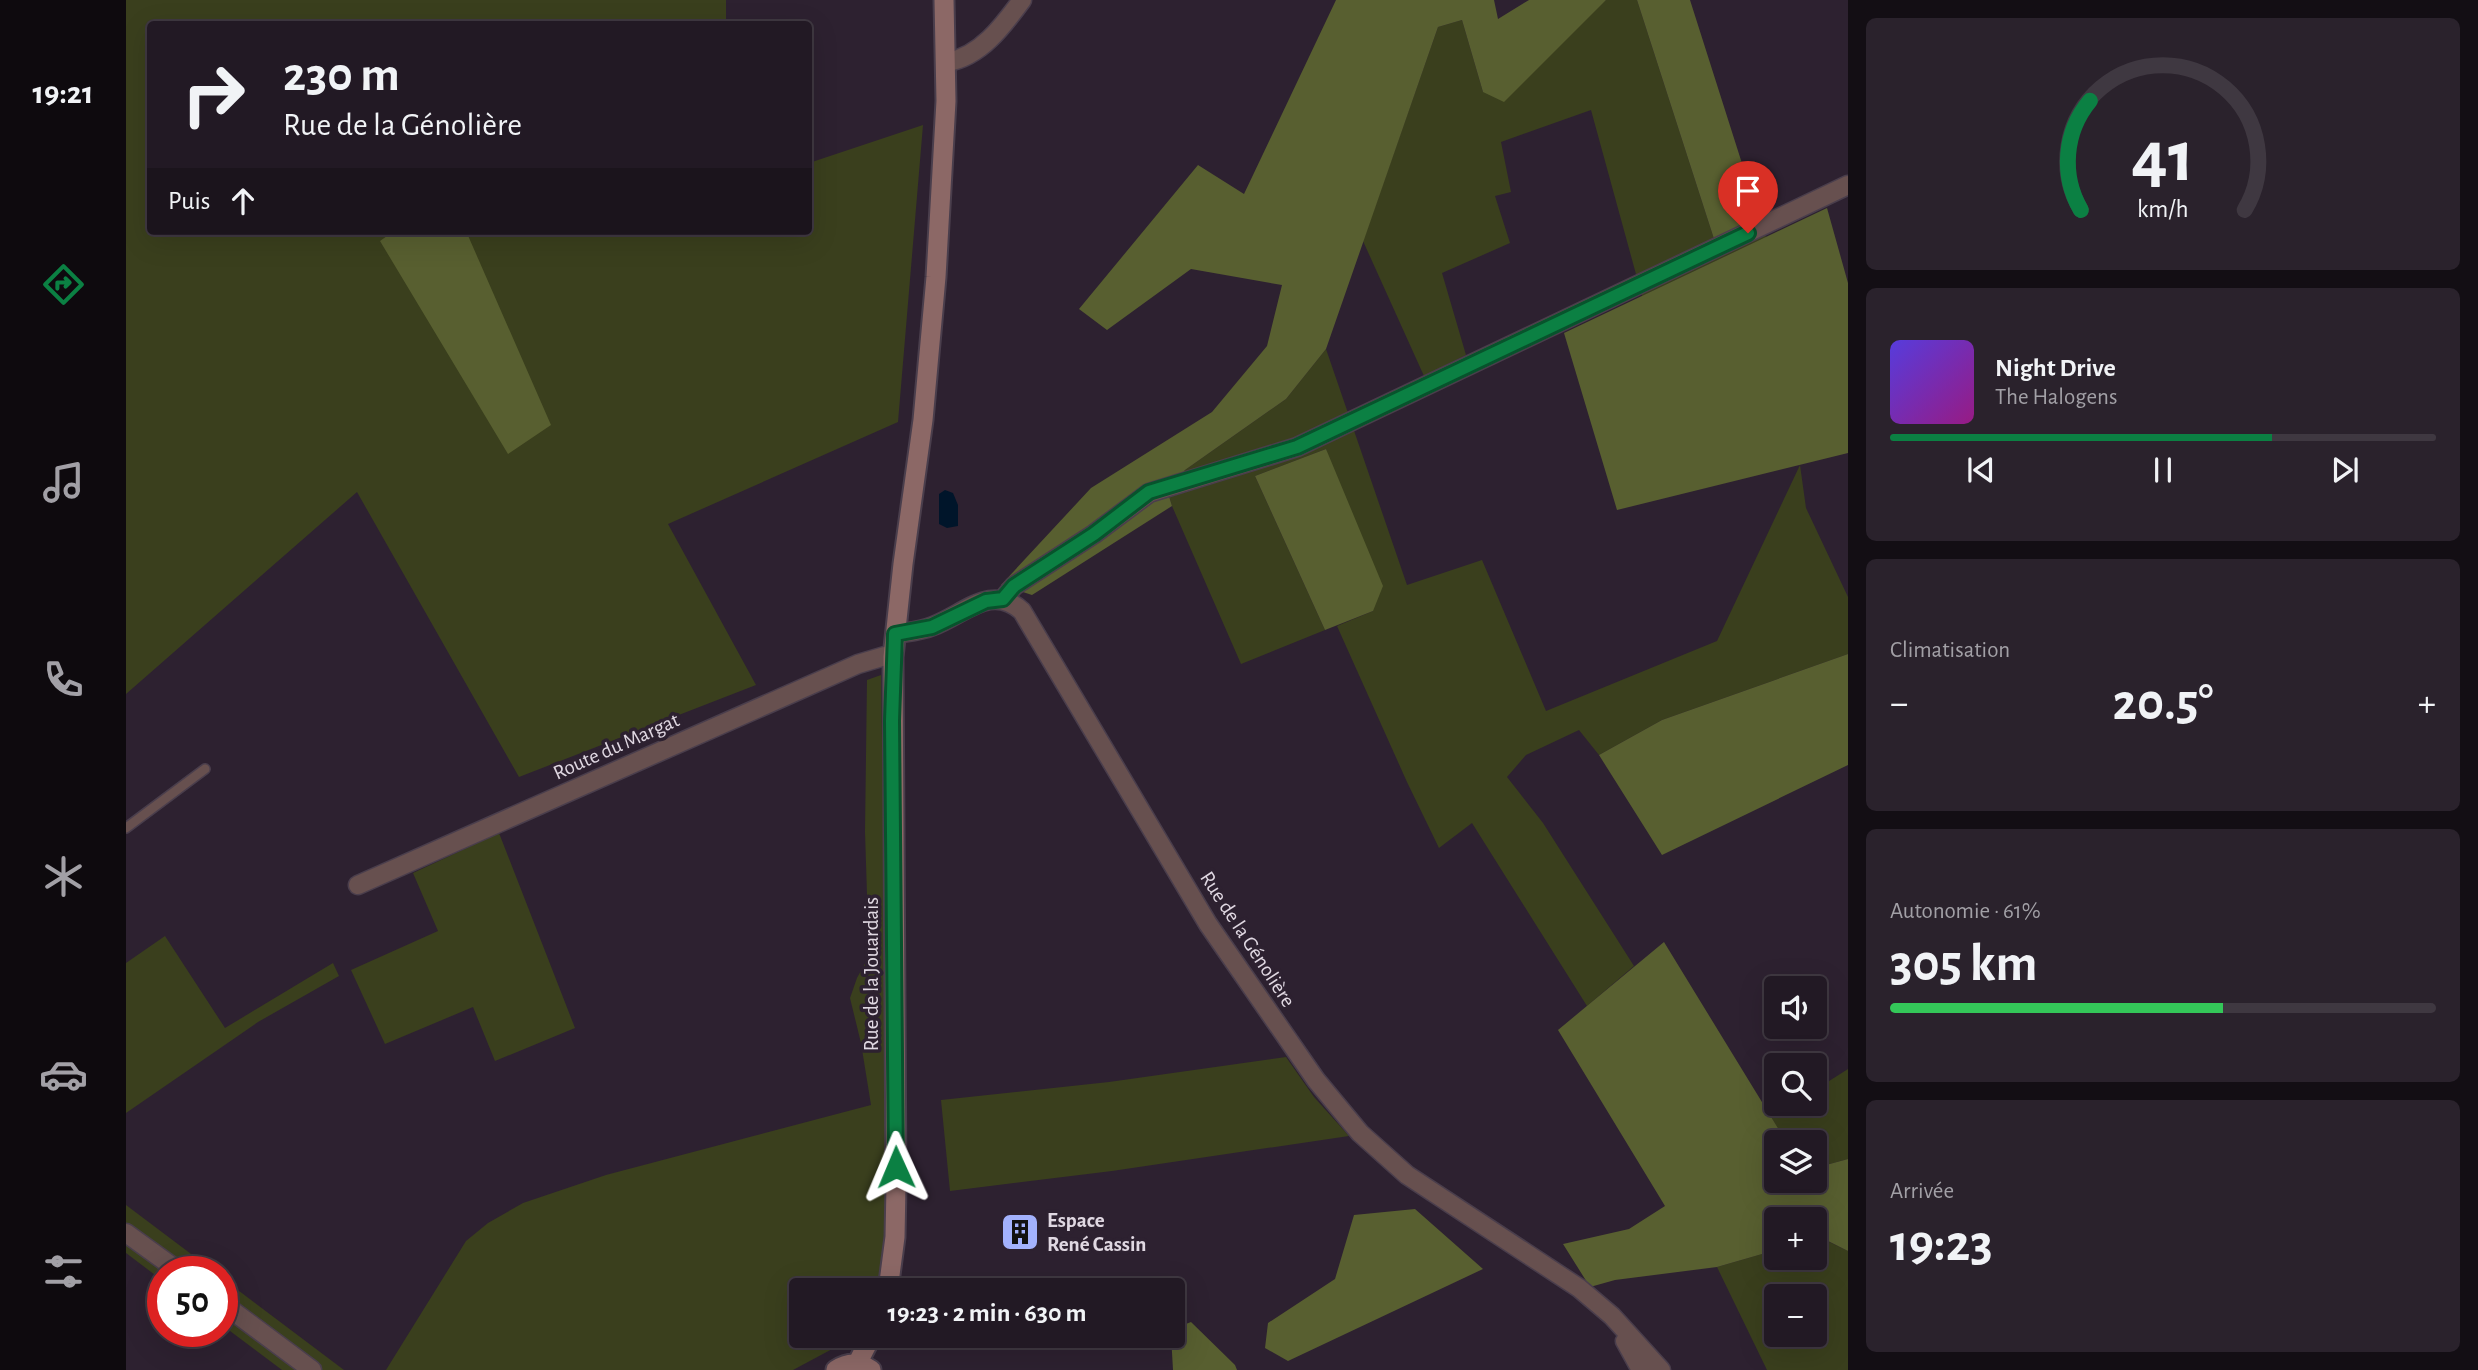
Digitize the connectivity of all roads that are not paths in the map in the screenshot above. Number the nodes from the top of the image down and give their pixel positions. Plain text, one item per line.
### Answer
1 (944, 0) edge
2 (1023, 0) edge
3 (947, 62) junction
4 (1848, 185) edge
5 (1003, 599) junction
6 (895, 634) junction
7 (893, 657) junction
8 (205, 769) dead end
9 (126, 828) edge
10 (358, 885) dead end
11 (126, 1233) edge
12 (158, 1256) edge
13 (890, 1278) edge
14 (238, 1315) edge
15 (1612, 1317) junction
16 (869, 1348) edge
17 (864, 1367) edge
18 (312, 1370) edge
19 (836, 1370) edge
20 (1641, 1370) edge
21 (1661, 1370) edge

1 - 3 main road, Rue de la Jouardais
2 - 3 street
3 - 6 main road, Rue de la Jouardais
4 - 5 street
5 - 6 street
5 - 15 street, Rue de la Génolière
6 - 7 main road, Rue de la Jouardais
7 - 10 street, Route du Margat
7 - 13 main road, Rue de la Jouardais
8 - 9 lane
11 - 12 street
14 - 18 street
15 - 20 street, Rue de la Génolière
15 - 21 street, Rue de la Génolière
16 - 17 main road
17 - 19 main road

